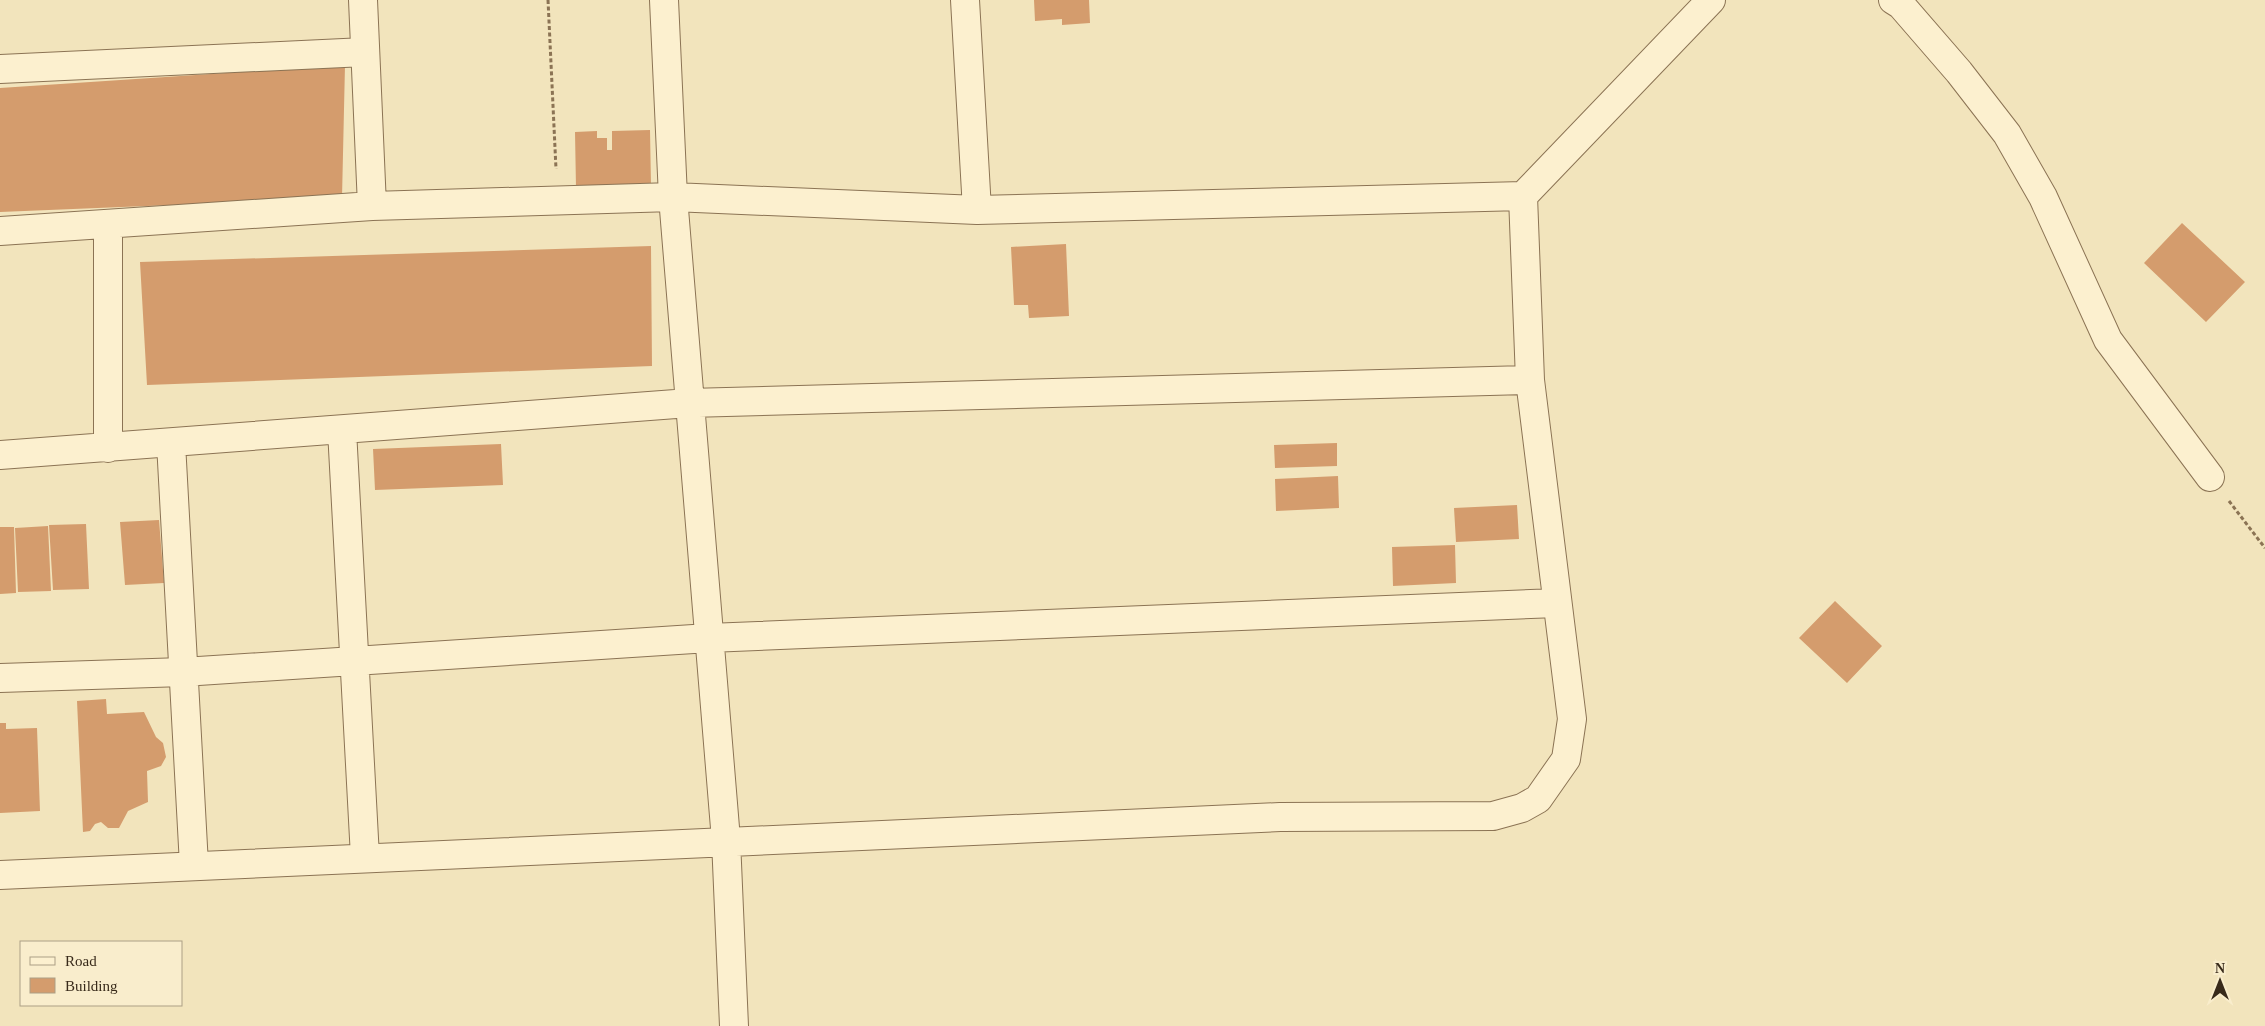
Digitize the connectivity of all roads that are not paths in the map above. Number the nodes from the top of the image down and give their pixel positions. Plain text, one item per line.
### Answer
1 (363, 0) edge
2 (664, 0) edge
3 (965, 0) edge
4 (1711, 0) edge
5 (1893, 0) edge
6 (365, 52) junction
7 (0, 69) edge
8 (1523, 196) junction
9 (673, 197) junction
10 (372, 206) junction
11 (977, 210) junction
12 (108, 224) junction
13 (0, 231) edge
14 (1530, 380) junction
15 (689, 403) junction
16 (342, 430) junction
17 (170, 443) junction
18 (108, 448) junction
19 (0, 455) edge
20 (2210, 477) road end
21 (1557, 603) junction
22 (709, 638) junction
23 (354, 661) junction
24 (183, 672) junction
25 (0, 678) edge
26 (726, 840) junction
27 (365, 857) junction
28 (194, 865) junction
29 (0, 875) edge
30 (734, 1026) edge

1 - 6 street
2 - 9 street
3 - 11 street
4 - 8 street
5 - 20 street
6 - 7 street
6 - 10 street
8 - 11 street
8 - 14 street
9 - 10 street
9 - 11 street
9 - 15 street
10 - 12 street
12 - 13 street
12 - 18 street
14 - 15 street
14 - 21 street
15 - 16 street
15 - 22 street
16 - 17 street
16 - 23 street
17 - 18 street
17 - 24 street
18 - 19 street
21 - 22 street
21 - 26 street
22 - 23 street
22 - 26 street
23 - 24 street
23 - 27 street
24 - 25 street
24 - 28 street
26 - 27 street
26 - 30 street
27 - 28 street
28 - 29 street

